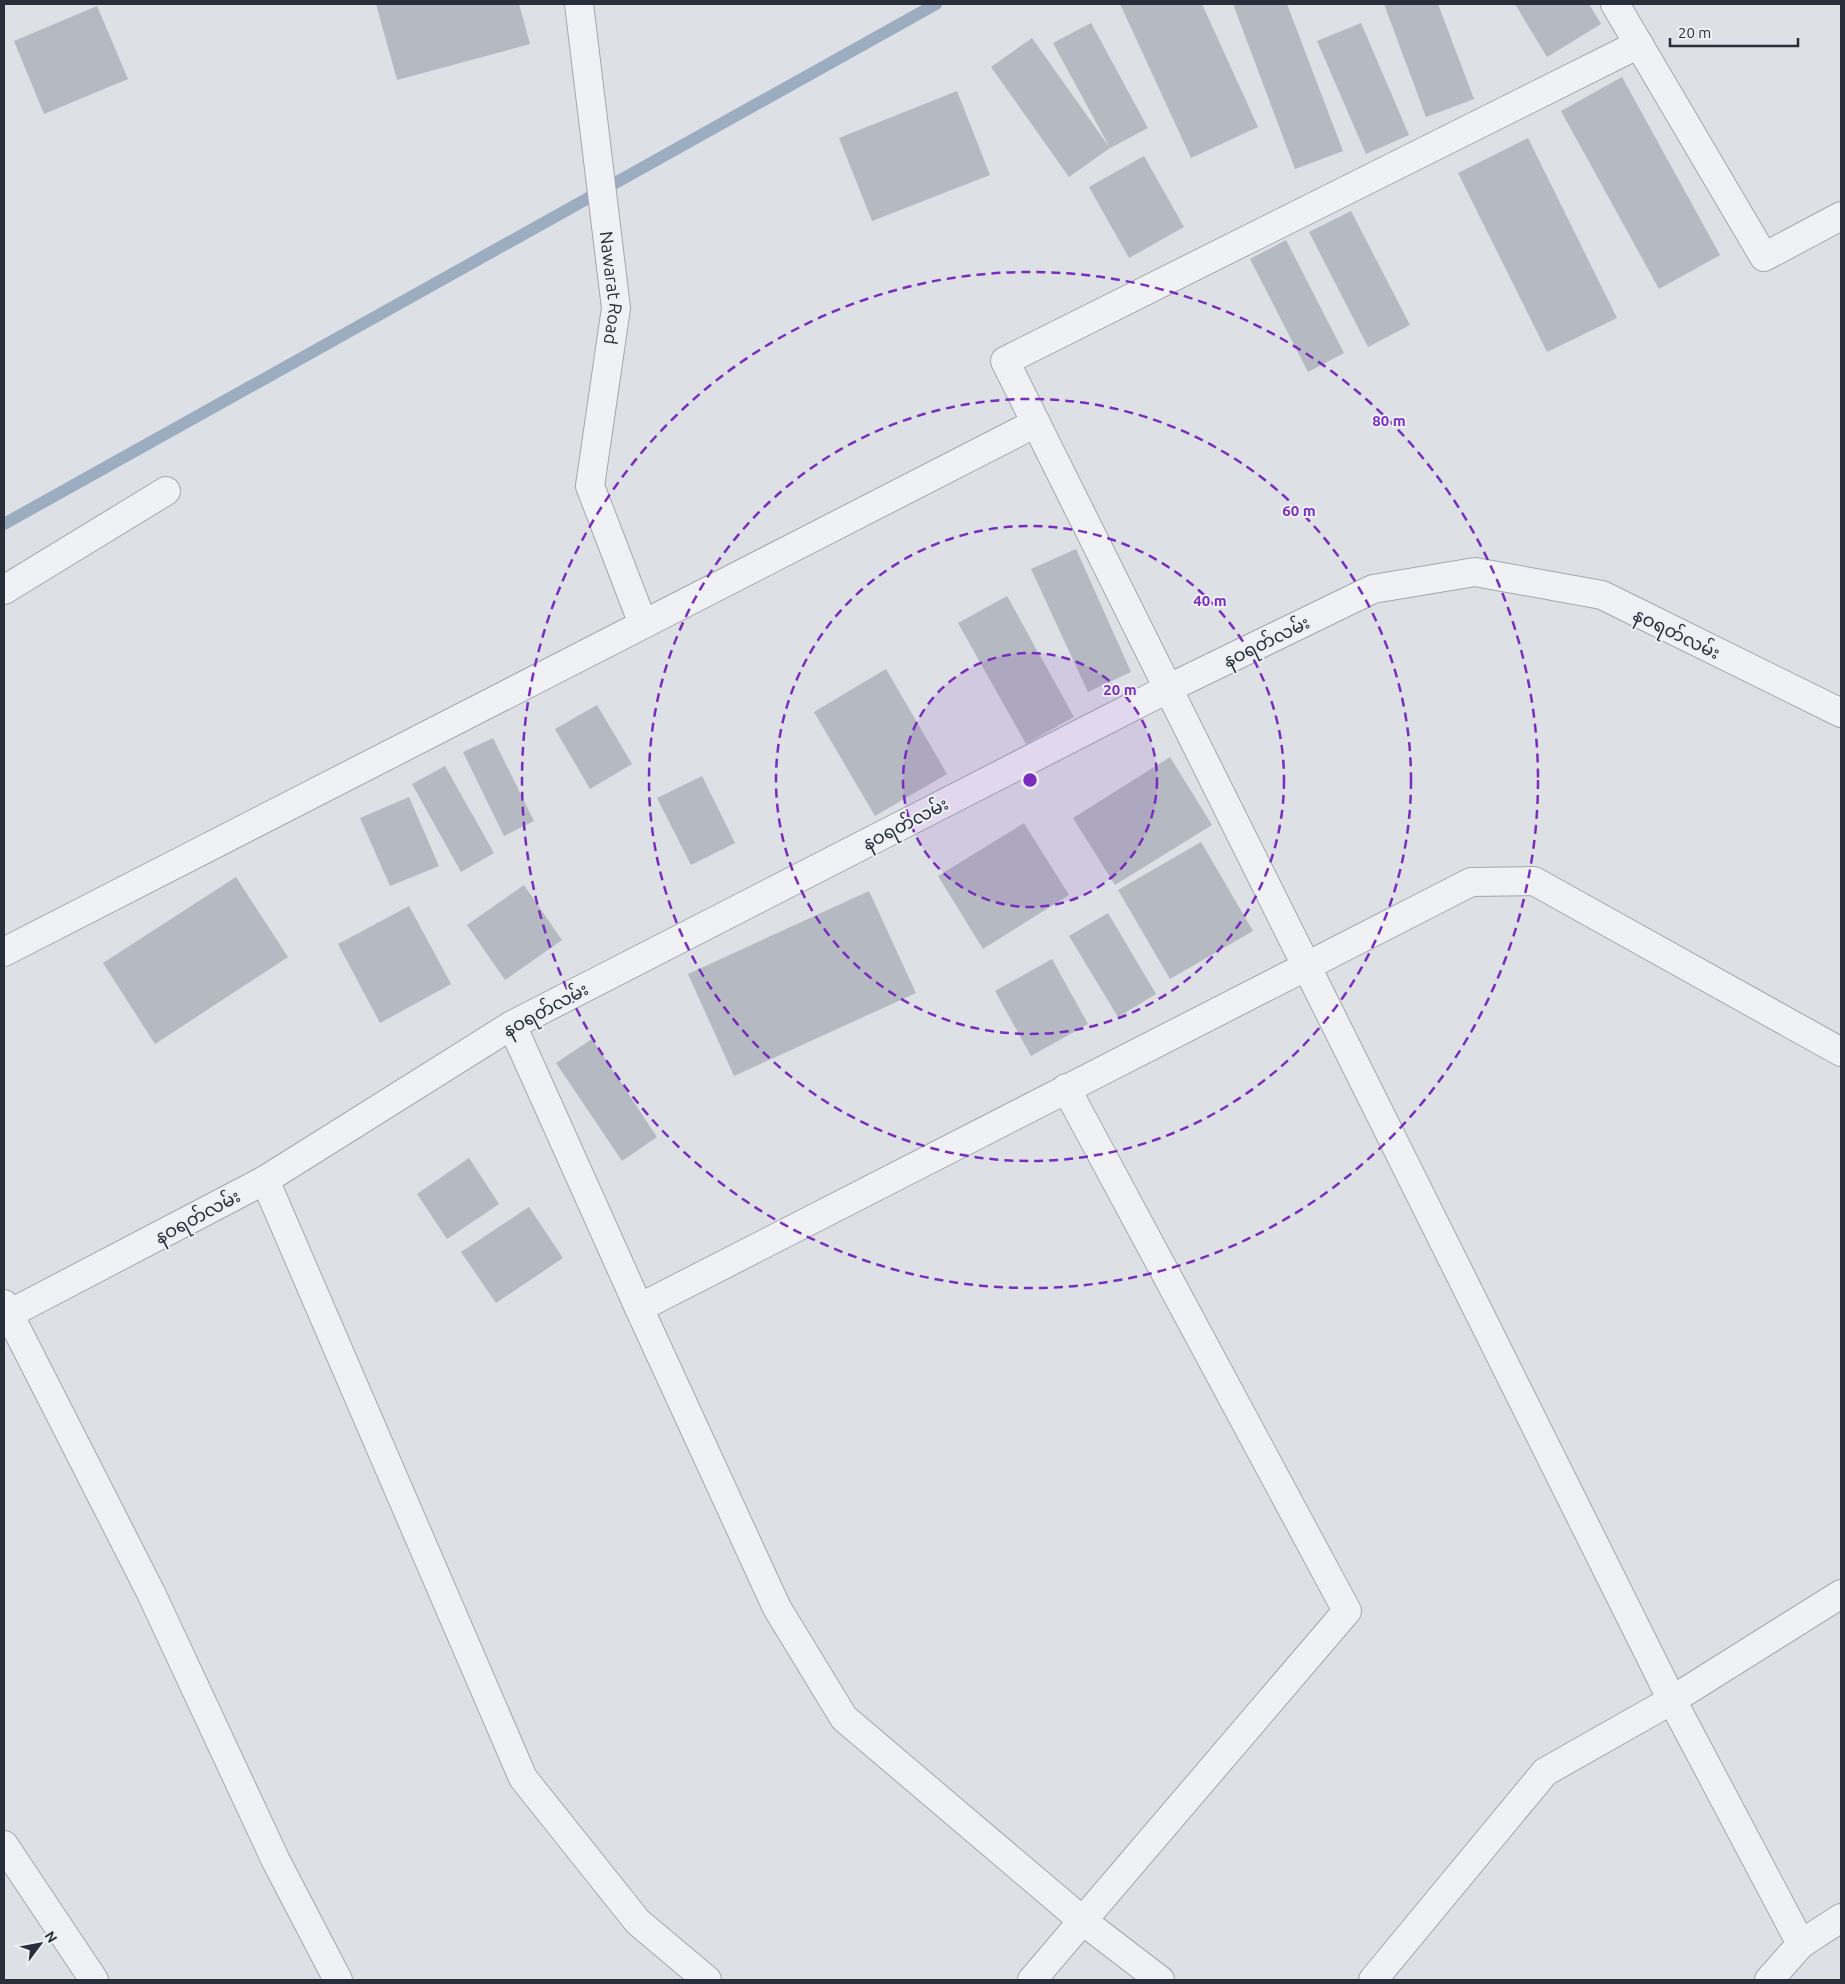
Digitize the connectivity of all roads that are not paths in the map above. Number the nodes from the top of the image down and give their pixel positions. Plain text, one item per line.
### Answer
1 (580, 4) edge
2 (1615, 4) edge
3 (1639, 44) junction
4 (1841, 216) edge
5 (1036, 423) junction
6 (166, 491) dead end
7 (4, 590) edge
8 (643, 624) junction
9 (1169, 688) junction
10 (1841, 713) edge
11 (4, 952) edge
12 (1306, 966) junction
13 (512, 1024) junction
14 (1841, 1052) edge
15 (1066, 1088) junction
16 (265, 1180) junction
17 (639, 1308) junction
18 (6, 1309) edge
19 (1841, 1594) edge
20 (1672, 1700) junction
21 (4, 1845) edge
22 (1841, 1918) edge
23 (1082, 1921) junction
24 (1801, 1944) junction
25 (94, 1980) edge
26 (338, 1980) edge
27 (707, 1980) edge
28 (1032, 1980) edge
29 (1160, 1980) edge
30 (1373, 1980) edge
31 (1769, 1980) edge

1 - 8 street, Nawarat Road
2 - 3 street
3 - 4 street
3 - 5 street
5 - 8 street
5 - 9 street
6 - 7 street
8 - 11 street
9 - 10 street, နဝရတ်လမ်း
9 - 12 street
9 - 13 street, နဝရတ်လမ်း
12 - 14 street
12 - 15 street
12 - 20 street
13 - 16 street, နဝရတ်လမ်း
13 - 17 street
15 - 17 street
15 - 23 street
16 - 18 street, နဝရတ်လမ်း
16 - 27 street
17 - 23 street
18 - 26 street
19 - 20 street
20 - 24 street
20 - 30 street
21 - 25 street
22 - 24 street
23 - 28 street
23 - 29 street
24 - 31 street

